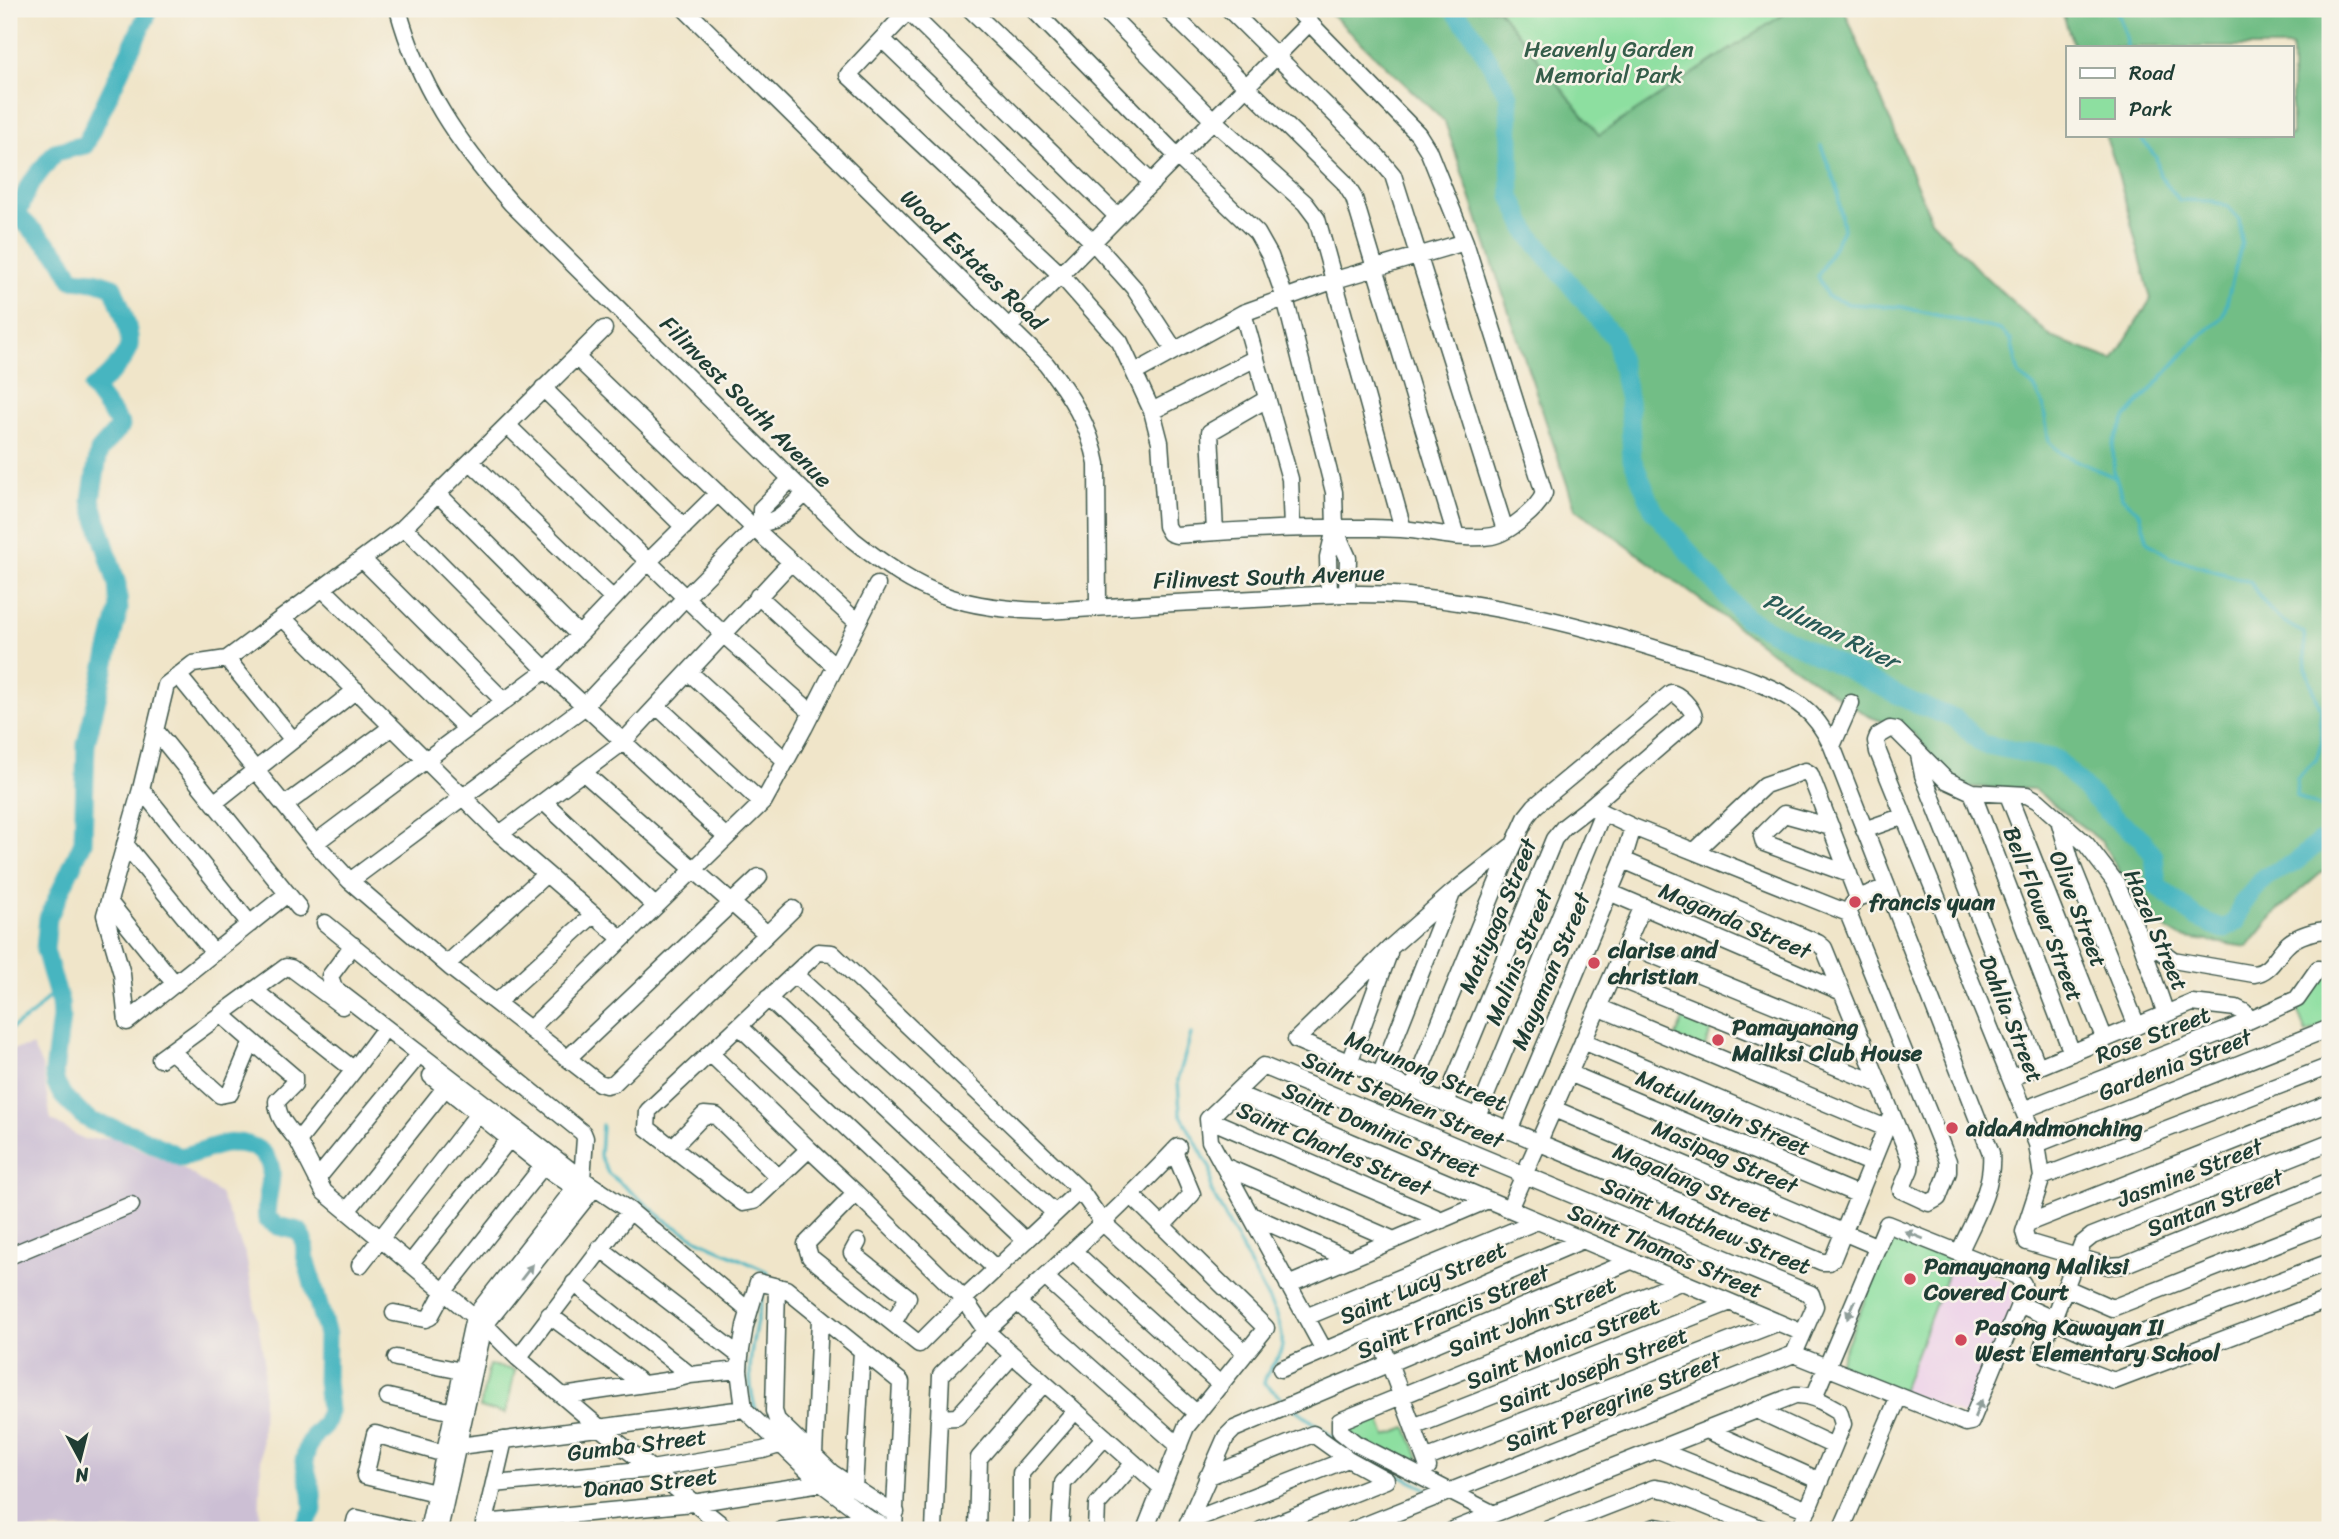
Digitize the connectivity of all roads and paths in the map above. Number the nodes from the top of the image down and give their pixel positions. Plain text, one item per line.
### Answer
1 (398, 9) edge
2 (684, 9) edge
3 (970, 9) edge
4 (1033, 9) edge
5 (1103, 9) edge
6 (1167, 9) edge
7 (1229, 9) edge
8 (1296, 9) edge
9 (909, 10) edge
10 (1310, 22) junction
11 (881, 39) junction
12 (1277, 56) junction
13 (1246, 87) junction
14 (1213, 120) junction
15 (1177, 156) junction
16 (1152, 183) junction
17 (1117, 216) junction
18 (1093, 242) junction
19 (1465, 242) junction
20 (1419, 256) junction
21 (1375, 269) junction
22 (1061, 275) junction
23 (1335, 280) junction
24 (1285, 298) junction
25 (1243, 313) junction
26 (1009, 327) junction
27 (604, 329) dead end
28 (1174, 349) junction
29 (576, 357) junction
30 (1256, 358) junction
31 (1136, 372) junction
32 (543, 388) junction
33 (1267, 399) junction
34 (1152, 411) junction
35 (507, 425) junction
36 (471, 462) junction
37 (792, 479) junction
38 (718, 493) junction
39 (806, 493) junction
40 (438, 494) junction
41 (758, 525) junction
42 (404, 527) junction
43 (684, 527) junction
44 (1292, 528) junction
45 (1335, 529) junction
46 (1403, 529) junction
47 (1505, 530) junction
48 (1215, 532) junction
49 (1456, 536) junction
50 (362, 559) junction
51 (648, 562) junction
52 (791, 562) junction
53 (877, 585) dead end
54 (323, 589) junction
55 (1329, 594) junction
56 (1347, 594) junction
57 (758, 596) junction
58 (685, 598) junction
59 (613, 599) junction
60 (1098, 607) junction
61 (284, 619) junction
62 (857, 622) junction
63 (723, 634) junction
64 (579, 635) junction
65 (228, 659) junction
66 (835, 666) junction
67 (546, 670) junction
68 (688, 672) junction
69 (178, 675) junction
70 (356, 690) junction
71 (504, 701) junction
72 (1850, 703) dead end
73 (584, 706) junction
74 (657, 706) junction
75 (812, 713) junction
76 (392, 727) junction
77 (467, 729) junction
78 (156, 731) junction
79 (293, 740) junction
80 (623, 742) junction
81 (1832, 746) junction
82 (1878, 752) joint
83 (1919, 752) junction
84 (425, 760) junction
85 (786, 761) junction
86 (256, 770) junction
87 (583, 772) junction
88 (141, 789) junction
89 (1972, 792) junction
90 (2008, 794) junction
91 (464, 797) junction
92 (544, 802) junction
93 (214, 803) junction
94 (762, 803) junction
95 (285, 805) junction
96 (1597, 810) junction
97 (1904, 816) junction
98 (2059, 819) junction
99 (1633, 827) junction
100 (1831, 827) junction
101 (1864, 830) junction
102 (500, 834) junction
103 (726, 837) junction
104 (315, 843) junction
105 (125, 844) junction
106 (1513, 845) junction
107 (1695, 851) junction
108 (1623, 860) junction
109 (693, 869) junction
110 (546, 874) junction
111 (1849, 874) junction
112 (759, 877) dead end
113 (350, 881) junction
114 (1887, 887) junction
115 (1609, 891) junction
116 (1452, 893) junction
117 (288, 894) junction
118 (1858, 898) junction
119 (109, 902) junction
120 (732, 903) junction
121 (655, 906) junction
122 (1643, 906) junction
123 (299, 908) dead end
124 (793, 909) dead end
125 (1848, 913) junction
126 (593, 915) junction
127 (325, 923) dead end
128 (250, 924) junction
129 (2330, 930) edge
130 (767, 934) junction
131 (2138, 934) junction
132 (622, 939) junction
133 (1626, 944) junction
134 (353, 945) junction
135 (1391, 947) junction
136 (214, 953) junction
137 (447, 964) junction
138 (2330, 970) edge
139 (794, 974) junction
140 (1612, 976) junction
141 (175, 984) junction
142 (254, 990) junction
143 (1842, 992) junction
144 (768, 999) junction
145 (497, 1002) junction
146 (1598, 1007) junction
147 (221, 1014) junction
148 (2166, 1014) junction
149 (367, 1019) junction
150 (2250, 1020) junction
151 (739, 1026) junction
152 (2137, 1026) junction
153 (531, 1028) junction
154 (2330, 1028) edge
155 (380, 1035) junction
156 (2105, 1040) junction
157 (252, 1041) junction
158 (1583, 1041) junction
159 (1863, 1041) junction
160 (710, 1053) junction
161 (2072, 1053) junction
162 (568, 1058) junction
163 (413, 1062) junction
164 (1349, 1063) junction
165 (2330, 1066) edge
166 (2038, 1067) junction
167 (354, 1070) junction
168 (1569, 1073) junction
169 (1380, 1076) junction
170 (2011, 1078) junction
171 (1879, 1084) junction
172 (445, 1088) junction
173 (1412, 1090) junction
174 (1235, 1093) junction
175 (1444, 1103) junction
176 (2330, 1103) edge
177 (1554, 1109) junction
178 (2024, 1110) junction
179 (478, 1114) junction
180 (1478, 1117) junction
181 (1208, 1119) junction
182 (1889, 1122) junction
183 (1509, 1130) junction
184 (509, 1139) junction
185 (298, 1141) junction
186 (2330, 1142) edge
187 (1538, 1143) junction
188 (2037, 1144) junction
189 (672, 1148) junction
190 (808, 1149) junction
191 (1872, 1164) junction
192 (543, 1166) junction
193 (1224, 1166) junction
194 (1524, 1175) junction
195 (2042, 1177) junction
196 (779, 1178) junction
197 (317, 1179) junction
198 (2330, 1181) edge
199 (585, 1187) junction
200 (1080, 1190) junction
201 (856, 1192) junction
202 (1859, 1195) junction
203 (1132, 1196) junction
204 (1488, 1200) junction
205 (131, 1205) dead end
206 (1509, 1209) junction
207 (347, 1211) junction
208 (630, 1211) junction
209 (1055, 1213) junction
210 (1251, 1215) junction
211 (1442, 1220) junction
212 (1537, 1221) junction
213 (1103, 1223) junction
214 (2028, 1223) junction
215 (2330, 1223) edge
216 (1162, 1226) junction
217 (1844, 1233) junction
218 (379, 1238) junction
219 (1394, 1240) junction
220 (1583, 1240) junction
221 (1026, 1241) junction
222 (1878, 1247) junction
223 (600, 1248) junction
224 (1073, 1251) junction
225 (1959, 1253) junction
226 (9, 1256) edge
227 (2076, 1257) junction
228 (1349, 1259) junction
229 (1631, 1261) junction
230 (2330, 1262) edge
231 (410, 1264) junction
232 (360, 1265) dead end
233 (996, 1269) junction
234 (833, 1275) junction
235 (1045, 1277) junction
236 (1680, 1282) junction
237 (574, 1283) junction
238 (1288, 1284) junction
239 (769, 1285) junction
240 (2066, 1288) junction
241 (443, 1291) junction
242 (964, 1299) junction
243 (2330, 1299) edge
244 (1017, 1302) junction
245 (1728, 1303) junction
246 (2020, 1304) junction
247 (749, 1311) junction
248 (394, 1313) dead end
249 (549, 1315) junction
250 (1306, 1317) junction
251 (820, 1318) junction
252 (2052, 1320) junction
253 (479, 1321) junction
254 (893, 1323) junction
255 (1777, 1323) junction
256 (1376, 1328) junction
257 (986, 1331) junction
258 (1803, 1333) junction
259 (862, 1350) junction
260 (1324, 1350) junction
261 (1246, 1353) junction
262 (1794, 1354) junction
263 (1013, 1355) junction
264 (396, 1358) dead end
265 (518, 1358) junction
266 (739, 1363) junction
267 (1389, 1364) junction
268 (1827, 1367) junction
269 (1281, 1369) dead end
270 (462, 1371) junction
271 (690, 1375) junction
272 (1044, 1383) junction
273 (643, 1384) junction
274 (1221, 1384) junction
275 (1401, 1395) junction
276 (563, 1396) junction
277 (1899, 1396) junction
278 (388, 1397) dead end
279 (1814, 1397) junction
280 (744, 1409) junction
281 (1075, 1411) junction
282 (1759, 1411) junction
283 (453, 1412) junction
284 (1197, 1414) junction
285 (939, 1418) junction
286 (1413, 1427) junction
287 (600, 1428) junction
288 (1709, 1431) junction
289 (1105, 1437) junction
290 (504, 1440) junction
291 (785, 1441) junction
292 (1179, 1446) junction
293 (1834, 1446) junction
294 (452, 1450) junction
295 (1658, 1450) junction
296 (814, 1455) junction
297 (1348, 1459) junction
298 (1425, 1459) junction
299 (1134, 1463) junction
300 (651, 1469) junction
301 (1207, 1477) junction
302 (1820, 1481) junction
303 (821, 1483) junction
304 (494, 1484) junction
305 (1161, 1488) junction
306 (854, 1489) junction
307 (1440, 1491) junction
308 (435, 1493) junction
309 (692, 1503) junction
310 (1808, 1510) junction
311 (896, 1512) junction
312 (1486, 1517) junction
313 (869, 1518) junction
314 (1186, 1526) edge
315 (483, 1527) edge
316 (1798, 1529) edge
317 (353, 1530) edge
318 (408, 1530) edge
319 (428, 1530) edge
320 (439, 1530) edge
321 (728, 1530) edge
322 (782, 1530) edge
323 (892, 1530) edge
324 (934, 1530) edge
325 (977, 1530) edge
326 (1021, 1530) edge
327 (1060, 1530) edge
328 (1096, 1530) edge
329 (1144, 1530) edge
330 (1261, 1530) edge
331 (1353, 1530) edge
332 (1453, 1530) edge
333 (1546, 1530) edge
334 (1648, 1530) edge
335 (1672, 1530) edge
336 (1765, 1530) edge
337 (1840, 1530) edge

1 - 37 street, Filinvest South Avenue
2 - 26 street, Wood Estates Road
3 - 16 street
4 - 15 street
5 - 14 street
6 - 13 street
7 - 12 street
8 - 10 street
9 - 11 street
9 - 17 street
10 - 12 street
10 - 19 street
11 - 18 street
11 - 22 street
12 - 13 street
12 - 20 street
13 - 14 street
13 - 21 street
14 - 15 street
14 - 23 street
15 - 16 street
15 - 24 street
16 - 17 street
17 - 18 street
18 - 22 street
18 - 28 street
19 - 20 street
19 - 47 street
20 - 21 street
20 - 47 street
21 - 23 street
21 - 49 street
22 - 26 street
22 - 31 street
23 - 24 street
23 - 46 street
24 - 25 street
24 - 45 street
25 - 28 street
25 - 30 street
26 - 60 street, Wood Estates Road
27 - 29 street
28 - 31 street
29 - 32 street
29 - 38 street
30 - 33 street
30 - 34 street
31 - 34 street
32 - 35 street
32 - 43 street
33 - 44 street
33 - 48 street
34 - 48 street
35 - 36 street
35 - 51 street
36 - 40 street
36 - 59 street
37 - 39 street, Filinvest South Avenue
37 - 41 street
38 - 41 street
38 - 43 street
39 - 41 street
39 - 60 street, Filinvest South Avenue
40 - 42 street
40 - 64 street
41 - 52 street
41 - 58 street
42 - 50 street
42 - 67 street
43 - 51 street
44 - 45 street
44 - 48 street
45 - 46 street
45 - 55 street
45 - 56 street
46 - 49 street
47 - 49 street
50 - 54 street
50 - 71 street
51 - 58 street
51 - 59 street
52 - 57 street
52 - 62 street
53 - 62 street
54 - 61 street
54 - 77 street
55 - 56 street, Filinvest South Avenue
55 - 60 street, Filinvest South Avenue
56 - 81 street, Filinvest South Avenue
57 - 63 street
57 - 66 street
58 - 63 street
58 - 73 street
59 - 64 street
61 - 65 street
61 - 70 street
62 - 66 street
63 - 68 street
63 - 75 street
64 - 67 street
65 - 69 street
65 - 79 street
66 - 75 street
67 - 71 street
67 - 73 street
68 - 74 street
68 - 85 street
69 - 78 street
69 - 86 street
70 - 76 street
70 - 79 street
71 - 77 street
72 - 81 street
73 - 80 street
73 - 91 street
74 - 80 street
74 - 94 street
75 - 85 street
76 - 84 street
76 - 95 street
77 - 84 street
78 - 88 street
78 - 93 street
79 - 86 street
80 - 87 street
80 - 103 street
81 - 101 street, Filinvest South Avenue
82 - 83 street, Hazel Street
82 - 97 street, Dahlia Street
83 - 89 street, Hazel Street
83 - 166 street
84 - 91 street
84 - 104 street
85 - 94 street
86 - 93 street
86 - 95 street
87 - 92 street
87 - 109 street
88 - 105 street
88 - 128 street
89 - 90 street, Hazel Street
89 - 161 street, Bell Flower Street
90 - 98 street, Hazel Street
90 - 156 street, Olive Street
91 - 102 street
91 - 113 street
92 - 102 street
92 - 121 street
93 - 117 street
94 - 103 street
95 - 104 street
96 - 99 street
96 - 106 street, Matiyaga Street
96 - 175 street, Matiyaga Street
96 - 180 street, Malinis Street
97 - 101 street
97 - 170 street, Dahlia Street
98 - 131 street, Hazel Street
98 - 152 street
99 - 107 street
99 - 108 street, Mayaman Street
100 - 107 street
100 - 111 street
100 - 111 street
101 - 114 street, Filinvest South Avenue
102 - 110 street
103 - 109 street
104 - 113 street
105 - 119 street
105 - 136 street
106 - 116 street
106 - 173 street
107 - 125 street
108 - 115 street, Mayaman Street
108 - 143 street
109 - 120 street
109 - 121 street
110 - 126 street
110 - 137 street
111 - 118 street
112 - 120 street
113 - 137 street
114 - 118 street
114 - 225 street, Filinvest South Avenue
115 - 122 street, Maganda Street
115 - 183 street, Mayaman Street
116 - 135 street
116 - 169 street
117 - 123 street
117 - 128 street
118 - 125 street
119 - 141 street
119 - 141 street
120 - 130 street
120 - 162 street
121 - 132 street
122 - 133 street
122 - 143 street, Maganda Street
124 - 130 street
125 - 182 street
126 - 132 street
126 - 145 street
127 - 134 street
128 - 136 street
129 - 131 street
130 - 162 street
131 - 148 street, Hazel Street
132 - 153 street
133 - 140 street
133 - 159 street
134 - 149 street
134 - 199 street
135 - 164 street
135 - 164 street, Marunong Street
136 - 141 street
137 - 145 street
138 - 150 street, Rose Street
139 - 144 street
139 - 200 street
139 - 209 street
140 - 146 street
140 - 171 street
142 - 147 street
142 - 149 street
142 - 167 street
143 - 159 street
144 - 151 street
144 - 221 street
145 - 153 street
146 - 158 street
146 - 182 street
147 - 157 street
147 - 157 street
148 - 150 street
148 - 152 street
149 - 155 street
149 - 199 street
150 - 178 street, Rose Street
151 - 160 street
151 - 233 street
152 - 156 street
153 - 162 street
154 - 188 street, Gardenia Street
155 - 163 street
155 - 167 street
156 - 161 street
157 - 185 street
158 - 168 street
158 - 191 street
159 - 171 street
160 - 189 street
160 - 190 street
161 - 166 street
163 - 172 street
163 - 197 street
164 - 169 street, Marunong Street
165 - 195 street
166 - 170 street
167 - 185 street
168 - 177 street
168 - 202 street, Matulungin Street
169 - 173 street, Marunong Street
170 - 178 street, Dahlia Street
171 - 182 street
172 - 179 street
172 - 207 street
173 - 175 street, Marunong Street
174 - 181 street
174 - 194 street, Saint Stephen Street
174 - 204 street, Saint Dominic Street
175 - 180 street, Marunong Street
176 - 214 street
177 - 187 street
177 - 217 street, Masipag Street
178 - 188 street, Dahlia Street
179 - 184 street
179 - 218 street
180 - 183 street, Marunong Street
181 - 193 street
181 - 211 street, Saint Charles Street
182 - 191 street
183 - 187 street, Marunong Street
184 - 192 street
184 - 231 street
185 - 197 street
186 - 227 street, Jasmine Street
187 - 194 street
187 - 217 street, Magalang Street
188 - 195 street, Dahlia Street
189 - 196 street
189 - 196 street
190 - 196 street
190 - 201 street
191 - 202 street
192 - 199 street
192 - 241 street
193 - 210 street
193 - 219 street
194 - 206 street
194 - 258 street, Saint Matthew Street
195 - 214 street, Dahlia Street
197 - 207 street
198 - 227 street, Santan Street
199 - 208 street
199 - 253 street
200 - 209 street
200 - 213 street
201 - 234 street
201 - 242 street
202 - 217 street
203 - 213 street
203 - 216 street
203 - 216 street
204 - 206 street, Saint Dominic Street
204 - 211 street
205 - 226 street
206 - 212 street, Saint Thomas Street
207 - 218 street
208 - 223 street
208 - 247 street
209 - 221 street
210 - 228 street
210 - 238 street
211 - 219 street
212 - 220 street, Saint Thomas Street
212 - 250 street
213 - 224 street
213 - 261 street
214 - 227 street
215 - 240 street
216 - 261 street
217 - 222 street, Masipag Street
218 - 231 street
218 - 232 street
219 - 228 street
220 - 229 street, Saint Thomas Street
220 - 256 street, Saint Lucy Street
221 - 233 street
225 -> 222 street
222 -> 268 street
223 - 237 street
223 - 266 street
224 - 235 street
224 - 274 street
225 - 246 street
227 - 240 street
228 - 238 street
229 - 236 street, Saint Thomas Street
229 - 267 street, Saint Francis Street
230 - 252 street
231 - 241 street
233 - 242 street
234 - 254 street
234 - 254 street
235 - 244 street
235 - 284 street
236 - 245 street, Saint Thomas Street
236 - 275 street, Saint John Street
237 - 249 street
237 - 271 street
238 - 250 street
239 - 247 street
239 - 251 street
239 - 291 street
240 - 252 street
241 - 248 street
241 - 253 street
242 - 254 street
242 - 257 street
243 - 252 street
244 - 257 street
244 - 292 street
245 - 255 street, Saint Thomas Street
245 - 286 street, Saint Monica Street
246 - 252 street
277 -> 246 street
247 - 266 street
249 - 265 street
249 - 273 street
250 - 260 street
251 - 259 street
251 - 296 street
253 - 265 street
253 - 270 street
253 - 294 street
255 - 258 street, Saint Thomas Street
255 - 298 street, Saint Joseph Street
256 - 260 street, Saint Lucy Street
256 - 267 street
257 - 263 street
257 - 285 street
258 - 262 street, Saint Matthew Street
259 - 306 street
259 - 311 street
260 - 269 street, Saint Lucy Street
261 - 274 street
262 - 268 street
262 - 307 street, Saint Peregrine Street
263 - 272 street
263 - 285 street
264 - 270 street
265 - 276 street
266 - 271 street
266 - 280 street
267 - 275 street
267 - 301 street, Saint Francis Street
268 - 277 street
268 - 279 street
270 - 283 street
271 - 273 street
272 - 281 street
272 - 325 street
273 - 276 street
274 - 284 street
275 - 286 street
275 - 307 street, Saint John Street
276 - 287 street
277 - 337 street
278 - 283 street
279 - 282 street
279 - 293 street
280 - 287 street
280 - 291 street
281 - 289 street
281 - 326 street
282 - 288 street
282 - 293 street
283 - 294 street
284 - 292 street
285 - 324 street
286 - 298 street
287 - 290 street
287 - 300 street
288 - 295 street
288 - 302 street
289 - 299 street
289 - 327 street
290 - 294 street
290 - 304 street
291 - 296 street
291 - 300 street, Gumba Street
291 - 303 street
292 - 305 street
293 - 302 street
294 - 308 street
294 - 308 street
294 - 320 street
295 - 310 street
295 - 312 street
296 - 306 street
297 - 301 street
297 - 314 street
297 - 330 street
298 - 307 street
299 - 305 street
299 - 328 street
300 - 304 street, Gumba Street
300 - 309 street
301 - 314 street, Saint Francis Street
302 - 310 street
303 - 309 street, Danao Street
303 - 313 street
304 - 315 street
305 - 329 street
306 - 311 street
307 - 312 street
307 - 331 street, Saint Peregrine Street
308 - 319 street
309 - 315 street, Danao Street
309 - 321 street
310 - 316 street
311 - 323 street
312 - 332 street
313 - 322 street
313 - 323 street
317 - 318 street
333 - 336 street
334 - 335 street

